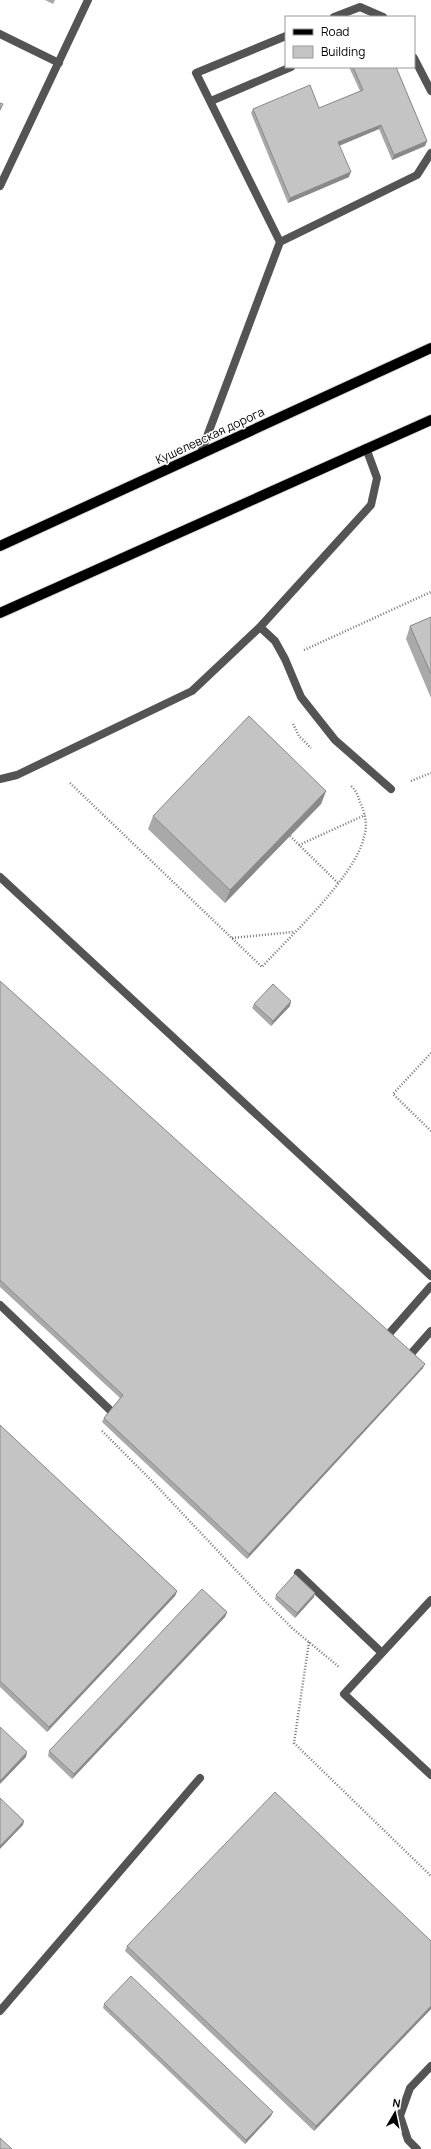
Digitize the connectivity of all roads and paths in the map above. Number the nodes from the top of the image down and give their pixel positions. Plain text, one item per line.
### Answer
1 (88, 0) edge
2 (337, 16) edge
3 (381, 16) edge
4 (0, 34) edge
5 (285, 36) edge
6 (415, 60) edge
7 (59, 63) junction
8 (289, 68) edge
9 (431, 91) edge
10 (211, 101) junction
11 (431, 153) edge
12 (0, 186) edge
13 (280, 242) junction
14 (431, 348) edge
15 (431, 420) edge
16 (366, 448) junction
17 (200, 454) junction
18 (0, 546) edge
19 (431, 592) edge
20 (0, 613) edge
21 (260, 626) junction
22 (285, 659) junction
23 (292, 723) dead end
24 (316, 752) dead end
25 (0, 779) edge
26 (70, 783) dead end
27 (350, 784) dead end
28 (391, 789) dead end
29 (365, 815) junction
30 (290, 836) edge
31 (299, 845) junction
32 (0, 877) edge
33 (338, 883) junction
34 (293, 932) junction
35 (232, 938) junction
36 (431, 1053) edge
37 (431, 1131) edge
38 (431, 1276) edge
39 (431, 1286) edge
40 (0, 1305) edge
41 (431, 1331) edge
42 (387, 1336) edge
43 (409, 1356) edge
44 (111, 1412) edge
45 (100, 1430) dead end
46 (298, 1573) dead end
47 (431, 1600) edge
48 (309, 1642) junction
49 (382, 1653) junction
50 (356, 1682) junction
51 (431, 1774) edge
52 (200, 1778) dead end
53 (431, 1876) edge
54 (0, 2011) edge
55 (431, 2066) edge
56 (417, 2149) edge

1 - 7 lane
2 - 3 lane
4 - 7 lane
5 - 10 lane
6 - 9 lane
7 - 12 lane
8 - 10 lane
10 - 13 lane
11 - 13 lane
13 - 17 lane
14 - 17 main road, Кушелевская дорога
15 - 16 main road
16 - 20 main road
16 - 21 lane
17 - 18 main road, Кушелевская дорога
19 - 22 path
21 - 22 lane
21 - 25 lane
22 - 28 lane
23 - 24 path
26 - 35 path
27 - 29 path
29 - 31 path
29 - 33 path
30 - 31 path
31 - 33 path
32 - 38 lane
33 - 34 path
34 - 35 path
34 - 35 path
36 - 37 path
39 - 42 lane
40 - 44 lane
41 - 43 lane
45 - 48 path
46 - 49 lane
47 - 49 lane
48 - 50 path
48 - 53 path
49 - 50 lane
50 - 51 lane
52 - 54 lane
55 - 56 lane

